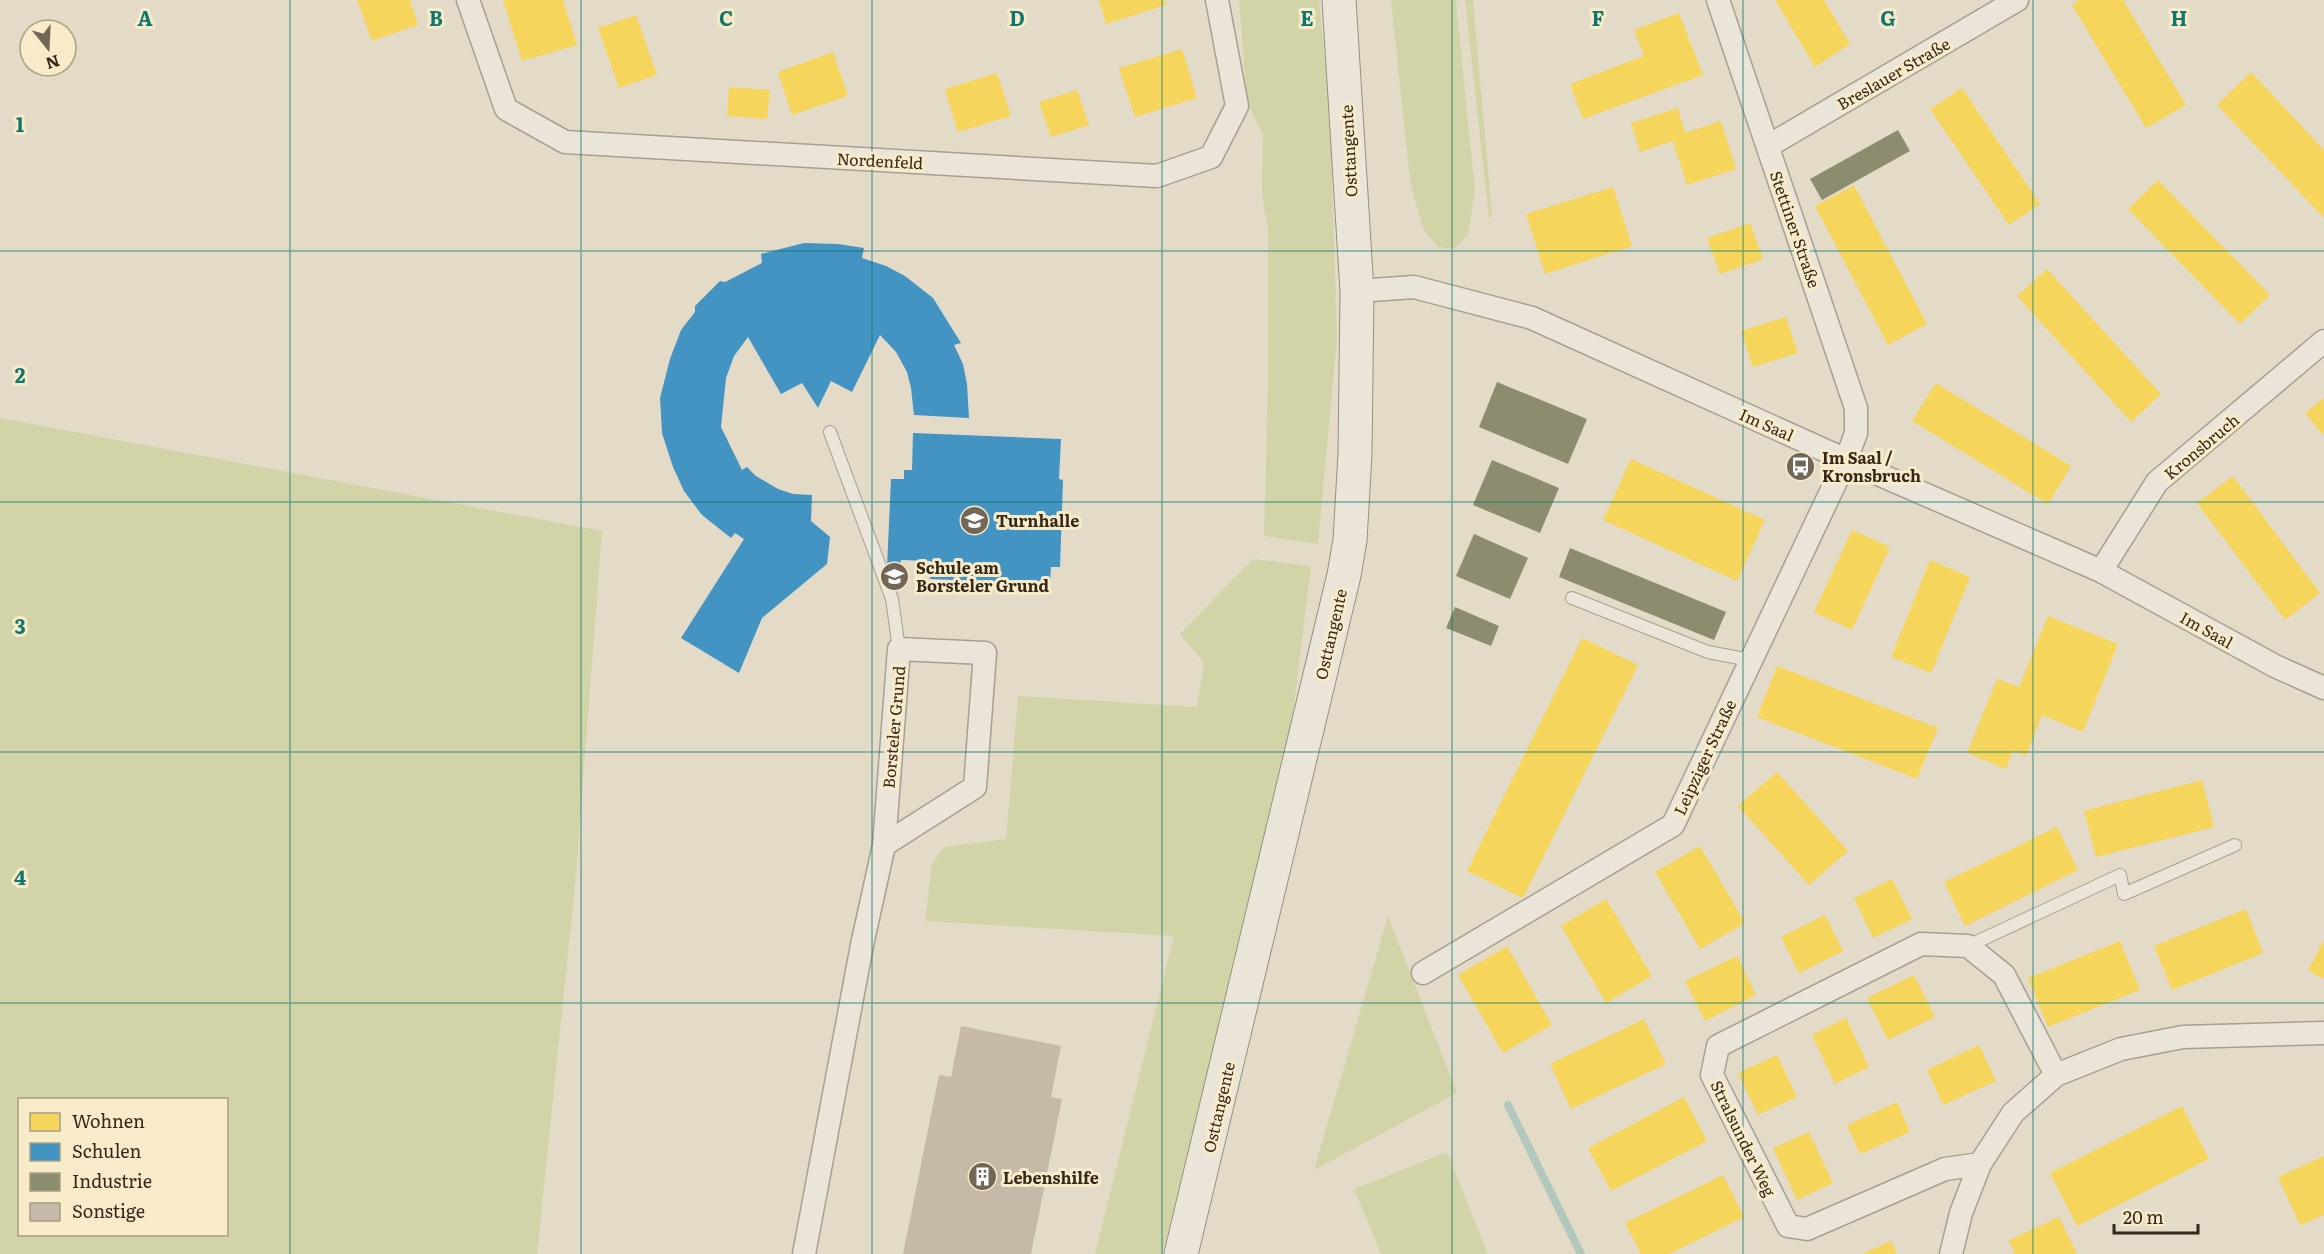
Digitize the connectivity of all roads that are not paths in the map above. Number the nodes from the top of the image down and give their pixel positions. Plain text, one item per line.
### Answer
1 (468, 0) edge
2 (1217, 0) edge
3 (1339, 0) edge
4 (1718, 0) edge
5 (2017, 0) edge
6 (1768, 146) junction
7 (1357, 291) junction
8 (2324, 341) edge
9 (830, 432) dead end
10 (1846, 460) junction
11 (2101, 571) junction
12 (1572, 598) dead end
13 (899, 649) junction
14 (1750, 660) junction
15 (2324, 688) edge
16 (884, 845) junction
17 (2235, 845) dead end
18 (1968, 946) junction
19 (1423, 973) dead end
20 (2324, 1033) edge
21 (2056, 1075) junction
22 (1980, 1164) junction
23 (804, 1254) edge
24 (1181, 1254) edge
25 (1951, 1254) edge

1 - 2 street, Nordenfeld
3 - 7 main road, Osttangente
4 - 6 street, Stettiner Straße
5 - 6 street, Breslauer Straße
6 - 10 street, Stettiner Straße
7 - 10 street, Im Saal
7 - 24 main road, Osttangente
8 - 11 street, Kronsbruch
9 - 13 lane
10 - 11 street, Im Saal
10 - 14 street, Leipziger Straße
11 - 15 street, Im Saal
12 - 14 lane
13 - 16 street, Borsteler Grund
13 - 16 street, Borsteler Grund
14 - 19 street, Leipziger Straße
16 - 23 street, Borsteler Grund
17 - 18 lane, Stralsunder Weg
18 - 21 street
18 - 22 street, Stralsunder Weg
20 - 21 street
21 - 22 street
22 - 25 street

